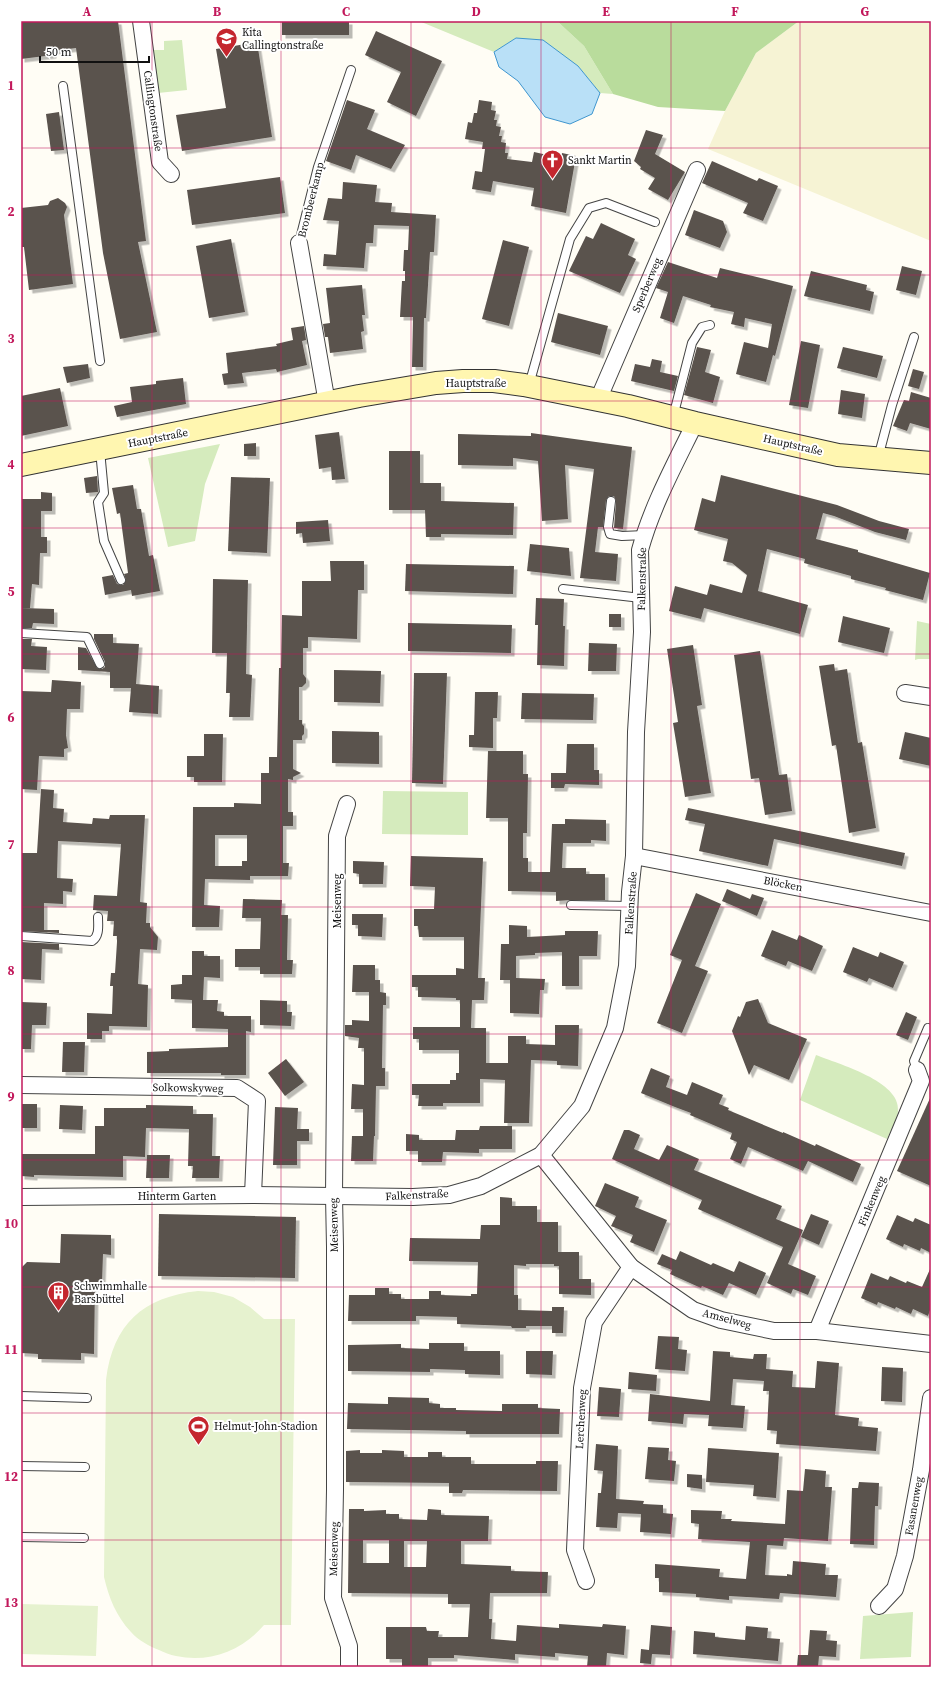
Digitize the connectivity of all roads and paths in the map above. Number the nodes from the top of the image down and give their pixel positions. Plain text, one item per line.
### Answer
1 (141, 21) edge
2 (351, 70) dead end
3 (63, 86) dead end
4 (697, 170) dead end
5 (170, 174) dead end
6 (655, 222) dead end
7 (299, 244) joint
8 (710, 325) dead end
9 (914, 337) dead end
10 (100, 361) dead end
11 (529, 386) junction
12 (598, 400) junction
13 (328, 403) junction
14 (672, 417) junction
15 (695, 423) junction
16 (100, 449) junction
17 (878, 459) junction
18 (931, 463) edge
19 (21, 465) edge
20 (611, 501) dead end
21 (645, 535) junction
22 (122, 580) dead end
23 (563, 589) dead end
24 (641, 598) junction
25 (21, 632) edge
26 (100, 664) dead end
27 (905, 693) dead end
28 (931, 697) edge
29 (348, 804) dead end
30 (634, 856) junction
31 (571, 905) dead end
32 (630, 906) junction
33 (931, 913) edge
34 (98, 917) dead end
35 (21, 936) edge
36 (928, 1028) dead end
37 (917, 1070) joint
38 (21, 1085) edge
39 (540, 1155) junction
40 (253, 1195) junction
41 (334, 1196) junction
42 (21, 1197) edge
43 (631, 1267) junction
44 (817, 1331) junction
45 (931, 1344) edge
46 (21, 1396) edge
47 (87, 1398) dead end
48 (931, 1398) edge
49 (21, 1466) edge
50 (85, 1466) dead end
51 (21, 1537) edge
52 (84, 1538) dead end
53 (586, 1581) dead end
54 (879, 1606) dead end
55 (349, 1667) edge

1 - 5 street, Callingtonstraße
2 - 7 lane, Brombeerkamp
3 - 10 lane
4 - 12 street, Sperberweg
6 - 11 lane
7 - 13 street, Brombeerkamp
8 - 14 lane
9 - 17 lane
11 - 12 street, Hauptstraße
11 - 13 street, Hauptstraße
12 - 14 street, Hauptstraße
13 - 16 street, Hauptstraße
14 - 15 street, Hauptstraße
15 - 17 street, Hauptstraße
15 - 21 street, Falkenstraße
16 - 19 street, Hauptstraße
16 - 22 lane
17 - 18 street, Hauptstraße
20 - 21 lane
21 - 24 street, Falkenstraße
23 - 24 lane
24 - 30 street, Falkenstraße
25 - 26 lane
27 - 28 street
29 - 41 street, Meisenweg
30 - 32 street, Falkenstraße
30 - 33 street, Blöcken
31 - 32 lane
32 - 39 street, Falkenstraße
34 - 35 lane
36 - 37 lane
37 - 44 street, Finkenweg
38 - 40 street, Solkowskyweg
39 - 41 street, Falkenstraße
39 - 43 street, Amselweg
40 - 41 street, Hinterm Garten
40 - 42 street, Hinterm Garten
41 - 55 street, Meisenweg
43 - 44 street, Amselweg
43 - 53 street, Lerchenweg
44 - 45 street, Amselweg
46 - 47 lane
48 - 54 street, Fasanenweg
49 - 50 lane
51 - 52 lane

